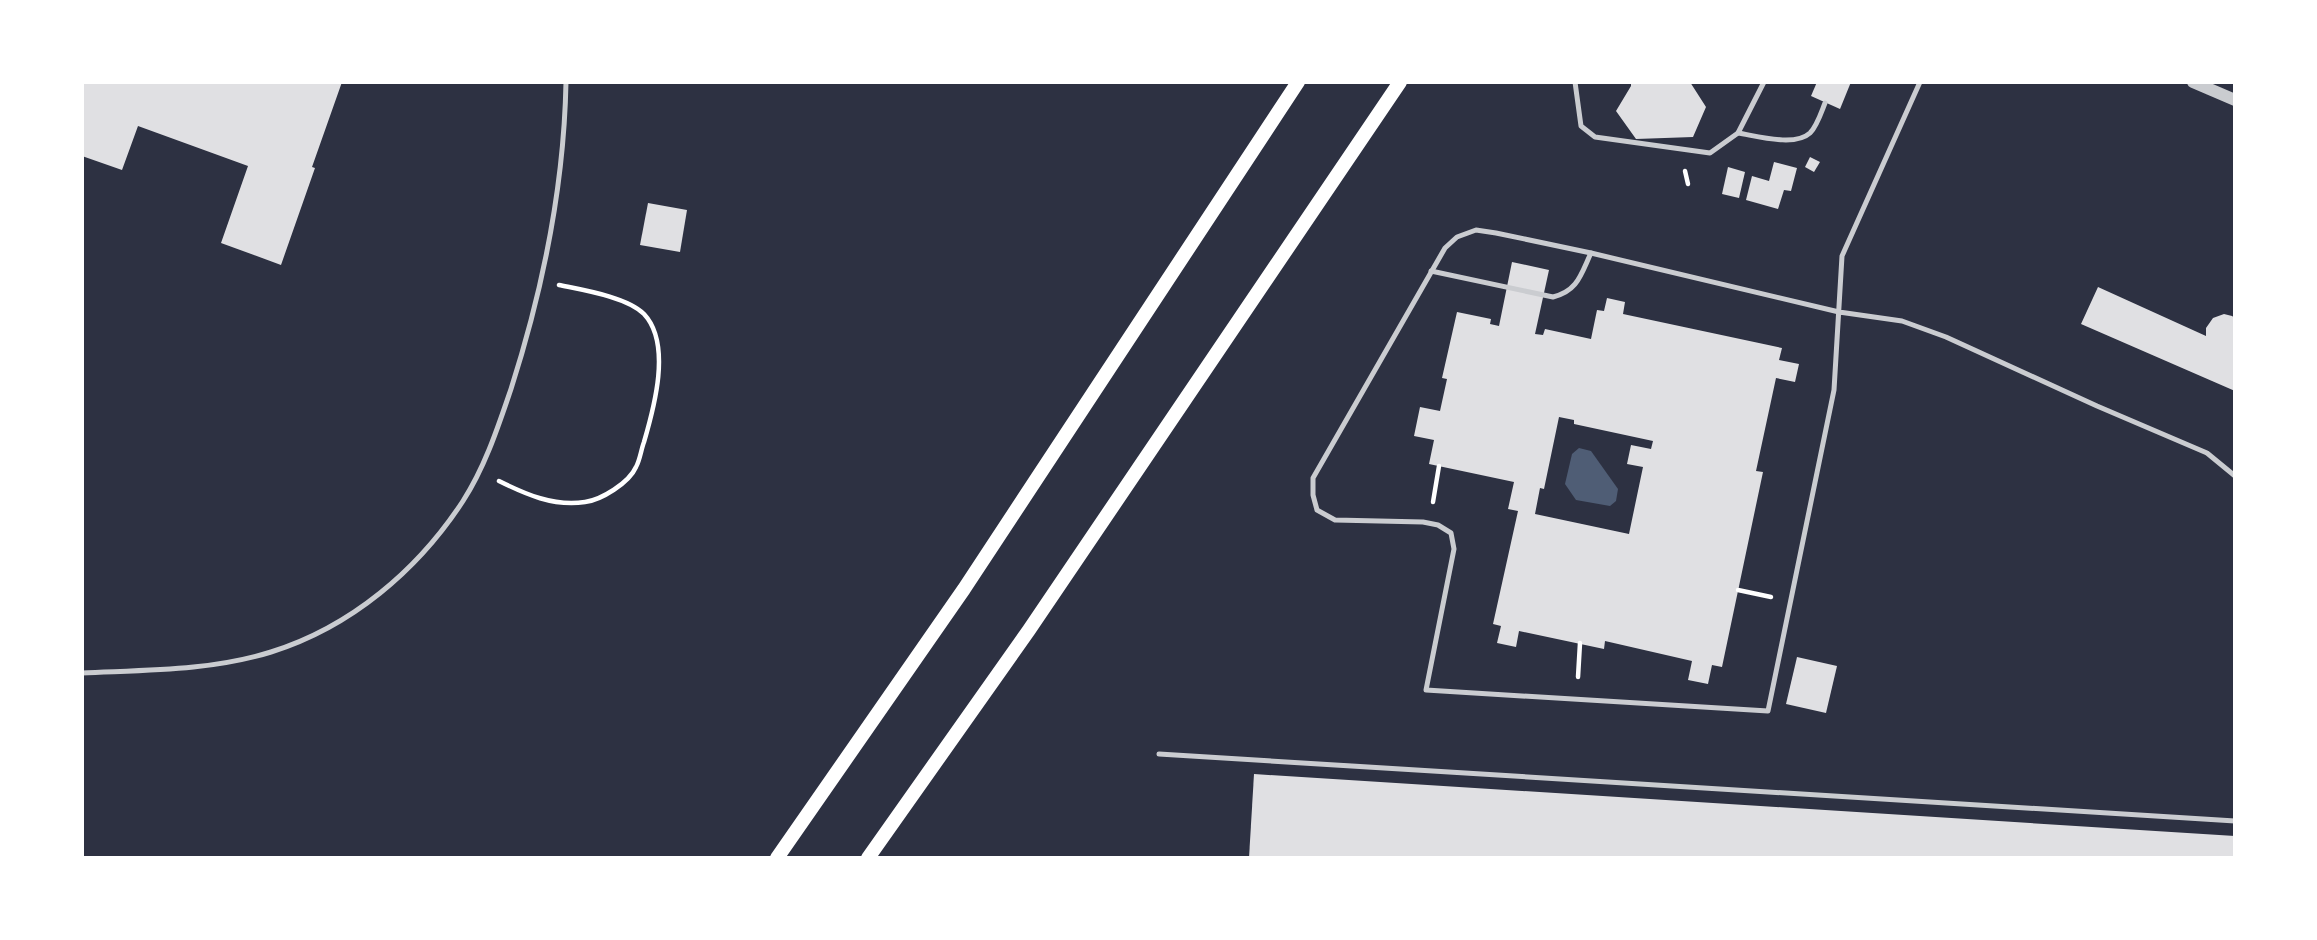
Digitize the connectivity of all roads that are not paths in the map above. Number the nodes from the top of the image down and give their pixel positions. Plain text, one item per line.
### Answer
1 (566, 82) edge
2 (1298, 82) edge
3 (1400, 82) edge
4 (1575, 82) edge
5 (1764, 82) edge
6 (1920, 82) edge
7 (2193, 82) edge
8 (2235, 100) edge
9 (1825, 103) dead end
10 (1738, 133) junction
11 (1591, 253) junction
12 (1432, 271) junction
13 (1839, 312) junction
14 (2235, 475) edge
15 (82, 673) edge
16 (1159, 754) dead end
17 (2235, 821) edge
18 (777, 858) edge
19 (868, 858) edge

1 - 15 lane
2 - 18 main road
3 - 19 main road
4 - 10 lane
5 - 10 lane
6 - 13 lane
7 - 8 street
9 - 10 lane
11 - 12 lane
11 - 12 lane
11 - 13 lane
12 - 13 lane
13 - 14 lane
16 - 17 lane

